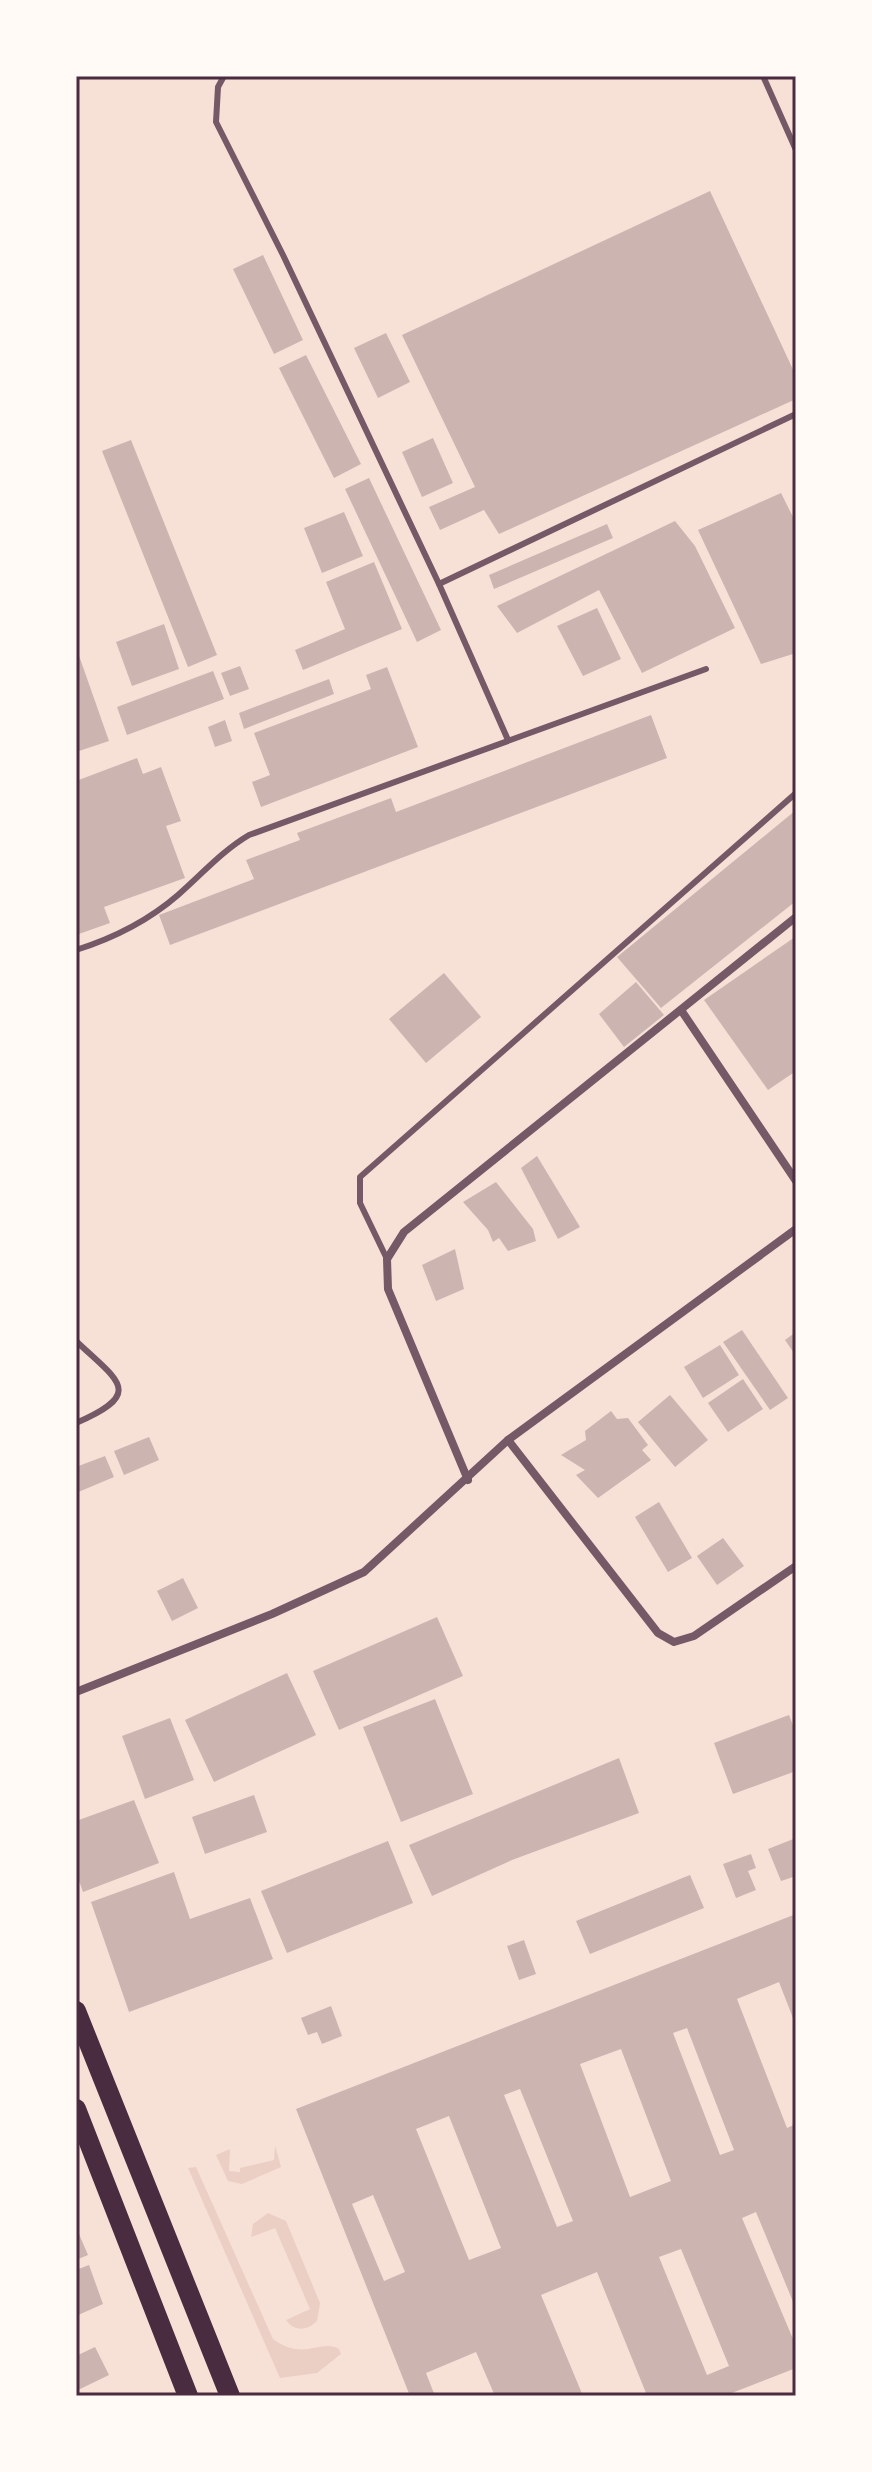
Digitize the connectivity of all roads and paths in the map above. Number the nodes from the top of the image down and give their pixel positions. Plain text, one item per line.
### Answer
1 (224, 76) edge
2 (763, 76) edge
3 (796, 150) edge
4 (796, 414) edge
5 (439, 584) junction
6 (706, 669) dead end
7 (508, 740) junction
8 (796, 793) edge
9 (796, 917) edge
10 (76, 950) edge
11 (681, 1010) junction
12 (796, 1181) edge
13 (796, 1229) edge
14 (387, 1259) junction
15 (76, 1341) edge
16 (76, 1423) edge
17 (508, 1440) junction
18 (468, 1480) junction
19 (796, 1566) edge
20 (76, 1692) edge
21 (76, 2011) edge
22 (76, 2109) edge
23 (188, 2396) edge
24 (230, 2396) edge

1 - 5 lane
2 - 3 lane
4 - 5 lane
5 - 7 lane
6 - 7 lane
7 - 10 lane
8 - 14 lane
9 - 11 street
11 - 12 street
11 - 14 street
13 - 17 street
14 - 18 street
15 - 16 lane
17 - 18 street
17 - 19 street
18 - 20 street
21 - 24 main road
22 - 23 main road

